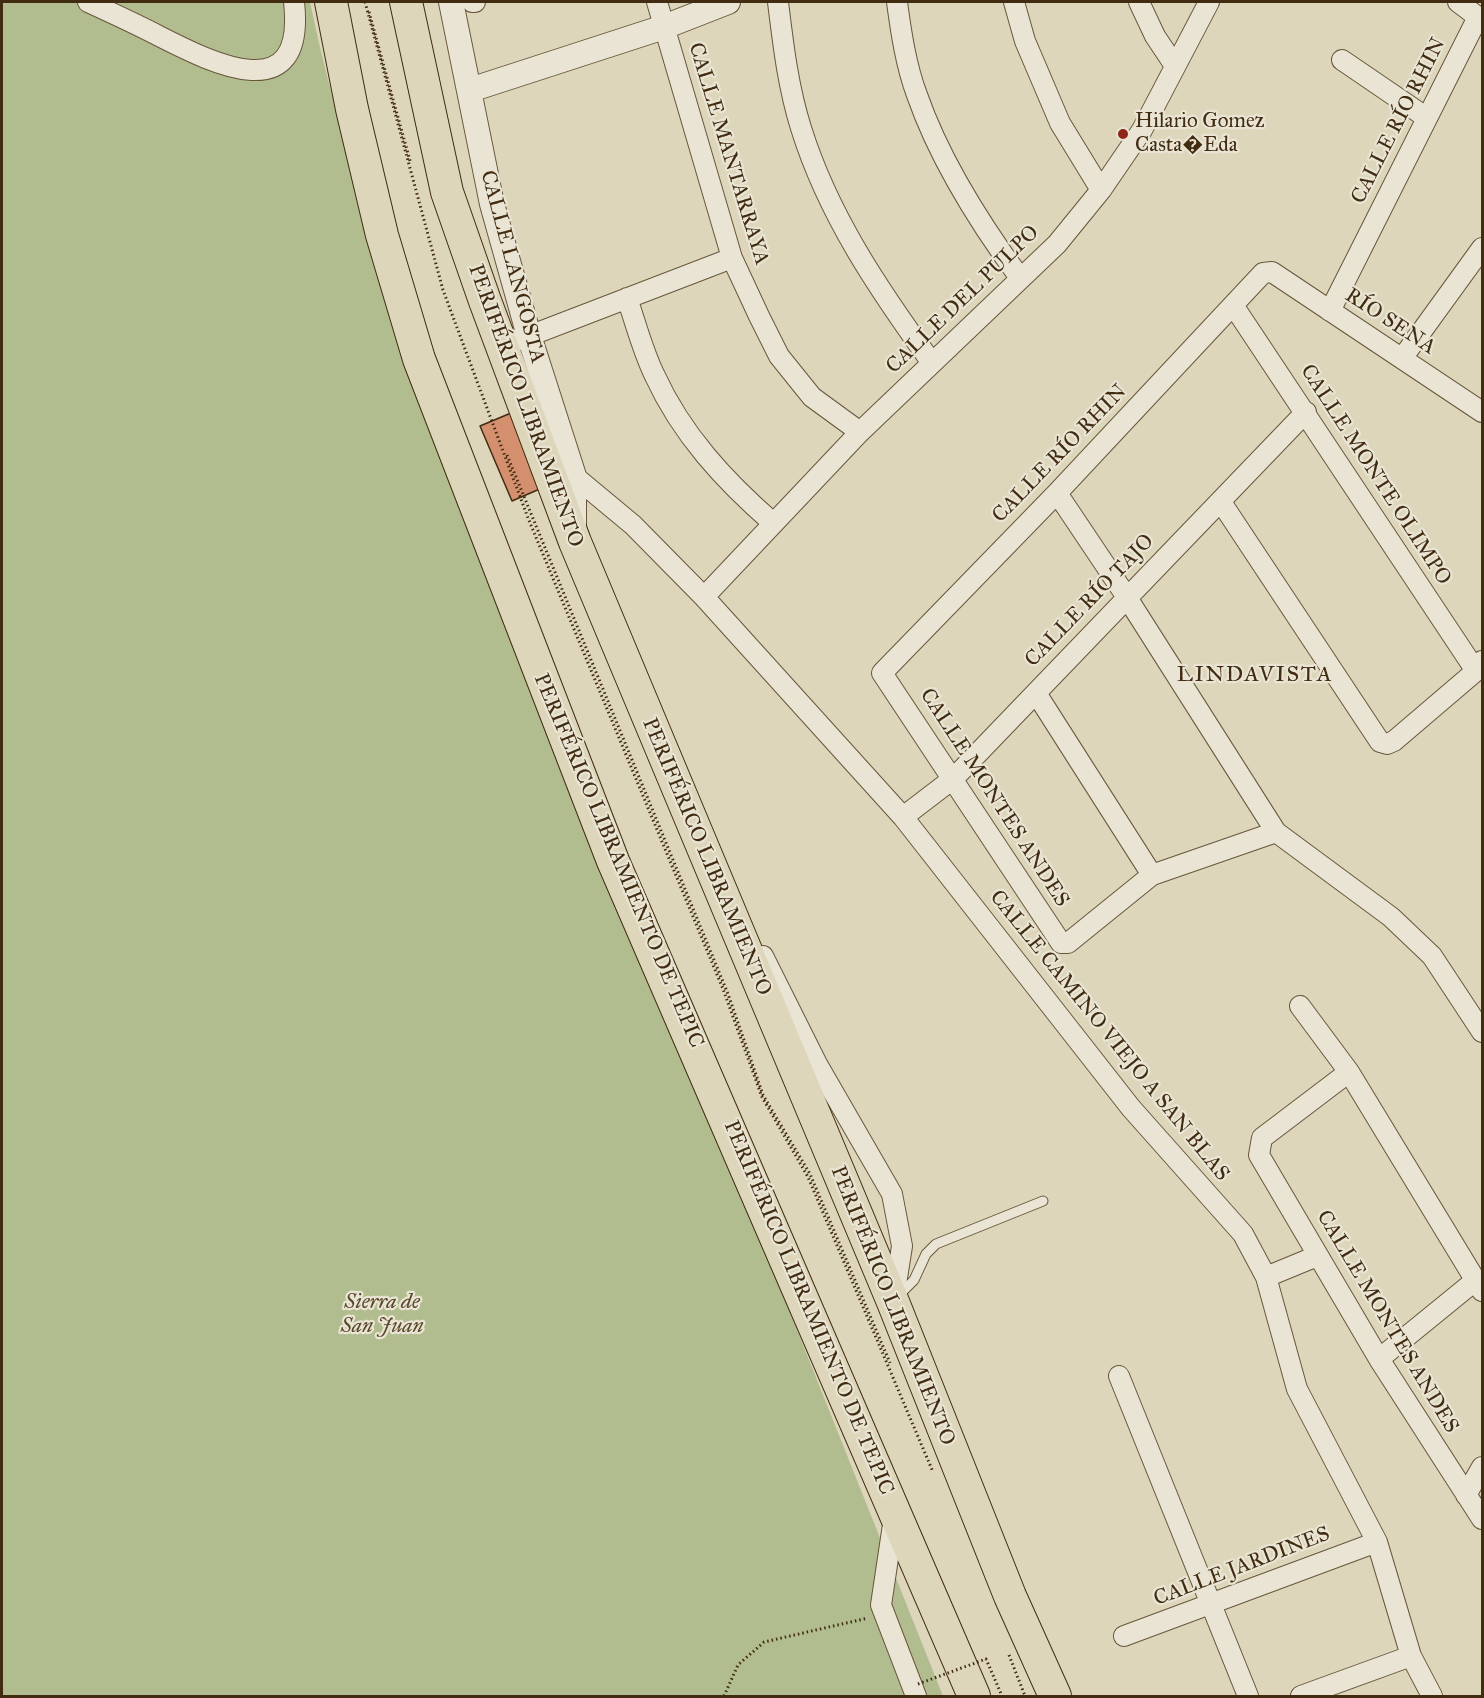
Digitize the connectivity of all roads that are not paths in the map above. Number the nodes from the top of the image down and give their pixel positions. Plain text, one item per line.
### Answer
1 (88, 2) edge
2 (294, 2) edge
3 (332, 2) edge
4 (406, 2) edge
5 (451, 2) edge
6 (657, 2) edge
7 (728, 2) edge
8 (778, 2) edge
9 (897, 2) edge
10 (1014, 2) edge
11 (1140, 2) edge
12 (1209, 2) edge
13 (1458, 2) edge
14 (1480, 19) edge
15 (664, 27) junction
16 (1342, 60) dead end
17 (1175, 66) junction
18 (470, 90) junction
19 (1427, 118) junction
20 (1101, 190) junction
21 (1482, 248) edge
22 (732, 258) junction
23 (1272, 272) joint
24 (1020, 278) junction
25 (627, 298) junction
26 (1233, 305) junction
27 (1330, 311) junction
28 (516, 342) junction
29 (1403, 357) junction
30 (932, 363) junction
31 (1306, 412) junction
32 (1482, 412) edge
33 (860, 432) junction
34 (574, 476) junction
35 (1057, 493) junction
36 (1221, 502) junction
37 (773, 523) junction
38 (575, 542) junction
39 (1126, 596) junction
40 (704, 597) junction
41 (1479, 666) edge
42 (882, 673) joint
43 (1036, 693) junction
44 (954, 778) junction
45 (903, 817) junction
46 (1276, 832) junction
47 (1152, 875) junction
48 (723, 899) junction
49 (1300, 1006) dead end
50 (1477, 1010) edge
51 (1482, 1032) edge
52 (1349, 1072) junction
53 (1043, 1201) dead end
54 (1317, 1257) junction
55 (1266, 1277) junction
56 (1479, 1286) edge
57 (892, 1302) junction
58 (1379, 1359) junction
59 (1119, 1376) dead end
60 (1482, 1467) edge
61 (1466, 1495) junction
62 (895, 1512) junction
63 (1482, 1519) edge
64 (1377, 1542) junction
65 (1210, 1604) junction
66 (1124, 1636) dead end
67 (1411, 1656) junction
68 (917, 1690) edge
69 (974, 1696) edge
70 (1055, 1696) edge
71 (1248, 1696) edge
72 (1301, 1696) edge
73 (1432, 1696) edge

1 - 2 street
3 - 62 highway, PERIFÉRICO LIBRAMIENTO DE TEPIC
4 - 28 highway, PERIFÉRICO LIBRAMIENTO
5 - 18 street, CALLE LANGOSTA
6 - 15 street, CALLE MANTARRAYA
7 - 15 street
8 - 30 street
9 - 24 street
10 - 20 street
11 - 17 street
12 - 17 street, CALLE DEL PULPO
13 - 14 street
14 - 19 street, CALLE RÍO RHIN
15 - 18 street
15 - 22 street, CALLE MANTARRAYA
16 - 19 street
17 - 20 street, CALLE DEL PULPO
18 - 28 street, CALLE LANGOSTA
19 - 27 street, CALLE RÍO RHIN
20 - 24 street, CALLE DEL PULPO
21 - 29 street
22 - 25 street
22 - 33 street, CALLE MANTARRAYA
23 - 26 street, CALLE RÍO RHIN
23 - 27 street, RÍO SENA
24 - 30 street, CALLE DEL PULPO
25 - 28 street
25 - 37 street
26 - 31 street, CALLE MONTE OLIMPO
26 - 35 street, CALLE RÍO RHIN
27 - 29 street, RÍO SENA
28 - 34 street, CALLE LANGOSTA
28 - 38 highway, PERIFÉRICO LIBRAMIENTO
29 - 32 street, RÍO SENA
30 - 33 street, CALLE DEL PULPO
31 - 36 street, CALLE RÍO TAJO
31 - 41 street, CALLE MONTE OLIMPO
33 - 37 street, CALLE DEL PULPO
34 - 38 street, CALLE LANGOSTA
34 - 40 street
35 - 39 street
35 - 42 street, CALLE RÍO RHIN
36 - 39 street, CALLE RÍO TAJO
36 - 41 street
37 - 40 street, CALLE DEL PULPO
38 - 48 highway, PERIFÉRICO LIBRAMIENTO
39 - 43 street, CALLE RÍO TAJO
39 - 46 street
40 - 45 street, CALLE CAMINO VIEJO A SAN BLAS
42 - 44 street, CALLE MONTES ANDES
43 - 44 street, CALLE RÍO TAJO
43 - 47 street
44 - 45 street, CALLE RÍO TAJO
44 - 47 street, CALLE MONTES ANDES
45 - 55 street, CALLE CAMINO VIEJO A SAN BLAS
46 - 47 street
46 - 50 street
48 - 57 highway, PERIFÉRICO LIBRAMIENTO
48 - 57 street
49 - 52 street
50 - 51 street
52 - 54 street, CALLE MONTES ANDES
52 - 56 street
53 - 57 lane
54 - 55 street
54 - 58 street, CALLE MONTES ANDES
55 - 64 street, CALLE CAMINO VIEJO A SAN BLAS
56 - 58 street
57 - 70 highway, PERIFÉRICO LIBRAMIENTO
58 - 61 street, CALLE MONTES ANDES
59 - 65 street
60 - 61 street
61 - 63 street, CALLE MONTES ANDES
62 - 68 street
62 - 69 highway, PERIFÉRICO LIBRAMIENTO DE TEPIC
64 - 65 street, CALLE JARDINES
64 - 67 street, CALLE CAMINO VIEJO A SAN BLAS
65 - 66 street, CALLE JARDINES
65 - 71 street
67 - 72 street
67 - 73 street, CALLE CAMINO VIEJO A SAN BLAS

